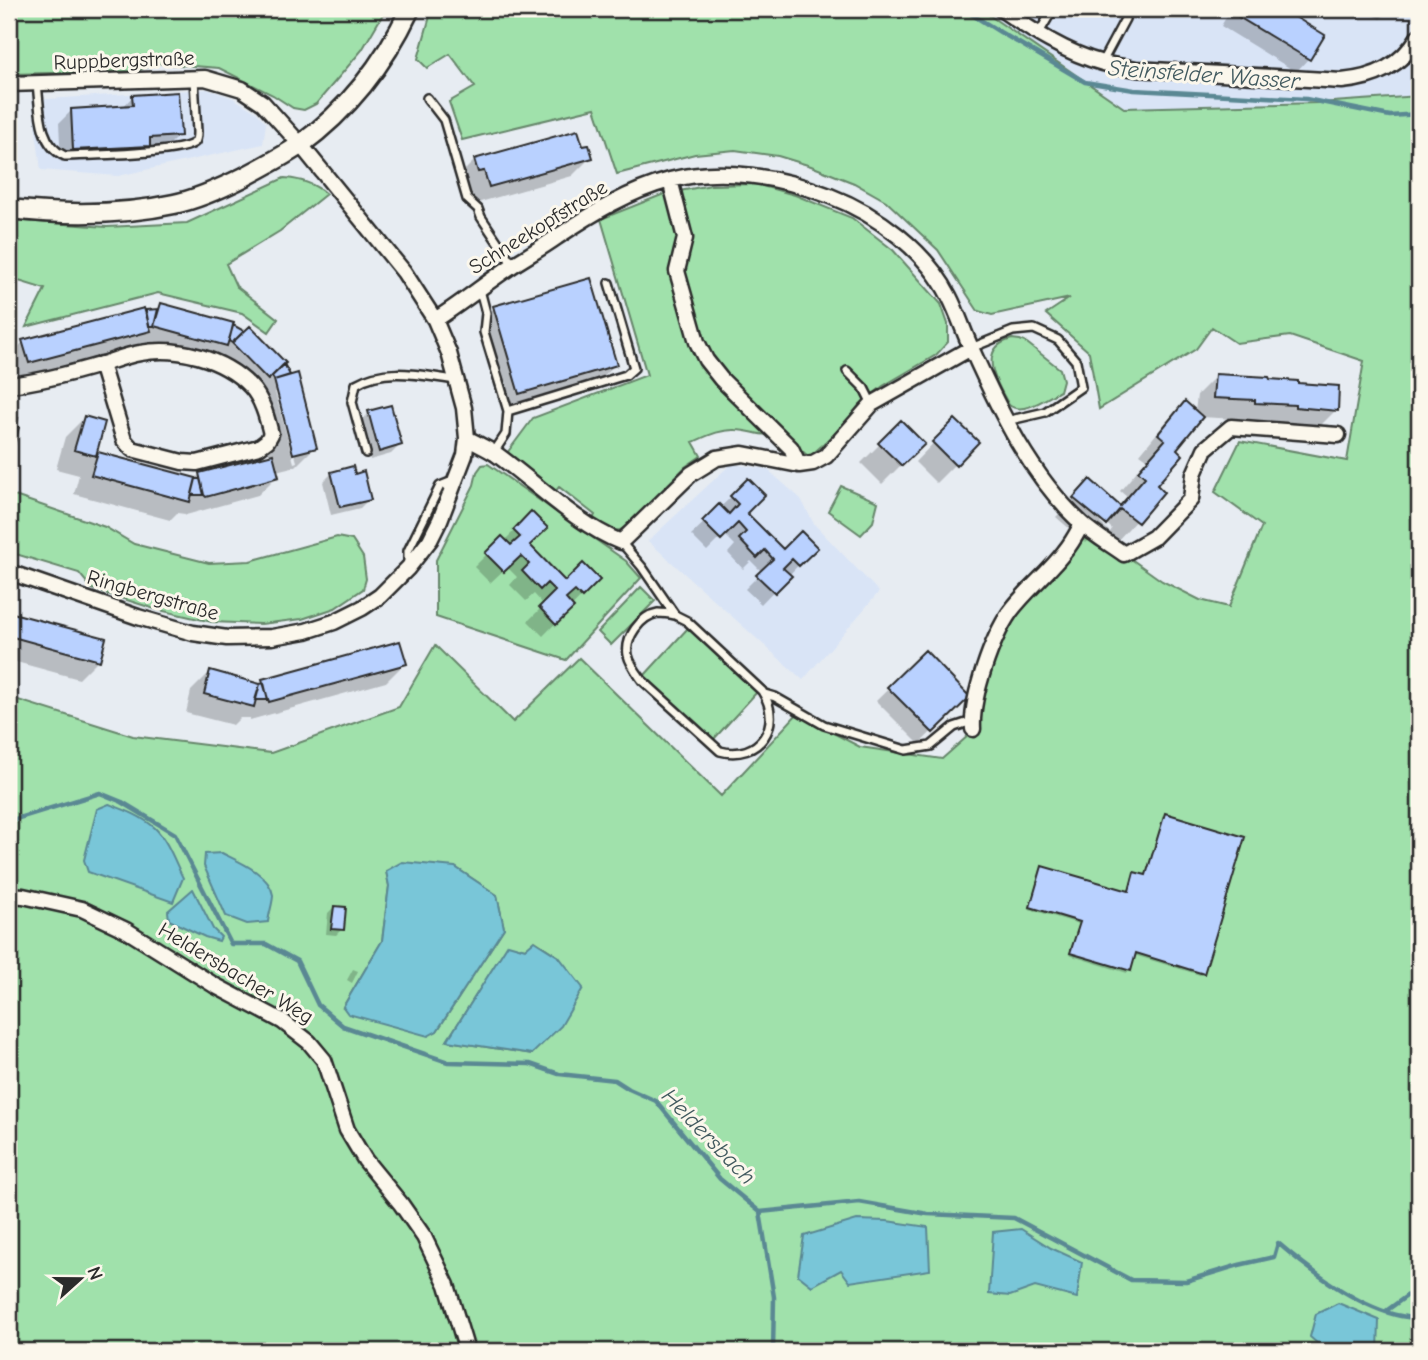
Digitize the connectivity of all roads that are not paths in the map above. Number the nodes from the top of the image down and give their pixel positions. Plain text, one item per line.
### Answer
1 (410, 9) edge
2 (1001, 9) edge
3 (1053, 9) edge
4 (1125, 19) dead end
5 (1039, 34) junction
6 (1419, 36) edge
7 (1102, 63) junction
8 (194, 79) junction
9 (37, 83) junction
10 (9, 84) edge
11 (427, 99) dead end
12 (300, 144) junction
13 (670, 180) junction
14 (9, 209) edge
15 (513, 265) junction
16 (609, 283) dead end
17 (479, 288) junction
18 (435, 320) junction
19 (971, 348) junction
20 (101, 364) junction
21 (847, 371) dead end
22 (456, 380) junction
23 (9, 384) edge
24 (873, 404) junction
25 (508, 411) junction
26 (1005, 421) junction
27 (1338, 435) dead end
28 (467, 438) junction
29 (366, 453) dead end
30 (494, 453) junction
31 (799, 465) junction
32 (1082, 524) junction
33 (621, 542) junction
34 (9, 572) edge
35 (675, 614) junction
36 (764, 694) junction
37 (973, 725) joint
38 (9, 895) edge
39 (467, 1351) edge

1 - 12 street
2 - 5 street
3 - 5 lane
4 - 7 lane
5 - 7 street
6 - 7 street
8 - 9 street, Ruppbergstraße
8 - 9 lane
8 - 12 street, Ruppbergstraße
9 - 10 street, Ruppbergstraße
11 - 15 lane
12 - 14 street
12 - 18 street, Ringbergstraße
13 - 15 street, Schneekopfstraße
13 - 19 street, Schneekopfstraße
13 - 31 street
15 - 17 street, Schneekopfstraße
16 - 25 lane
17 - 18 street, Schneekopfstraße
17 - 25 lane
18 - 22 street, Ringbergstraße
19 - 24 street
19 - 26 street, Schneekopfstraße
19 - 26 lane
20 - 20 street
20 - 23 street
21 - 24 lane
22 - 28 street, Ringbergstraße
22 - 29 lane
24 - 31 street
25 - 30 lane
26 - 32 street, Schneekopfstraße
27 - 32 street, Schneekopfstraße
28 - 30 street
28 - 34 street, Ringbergstraße
30 - 33 street
31 - 33 street
32 - 37 street
33 - 35 lane
35 - 36 lane
35 - 36 lane
36 - 37 lane
38 - 39 street, Heldersbacher Weg

